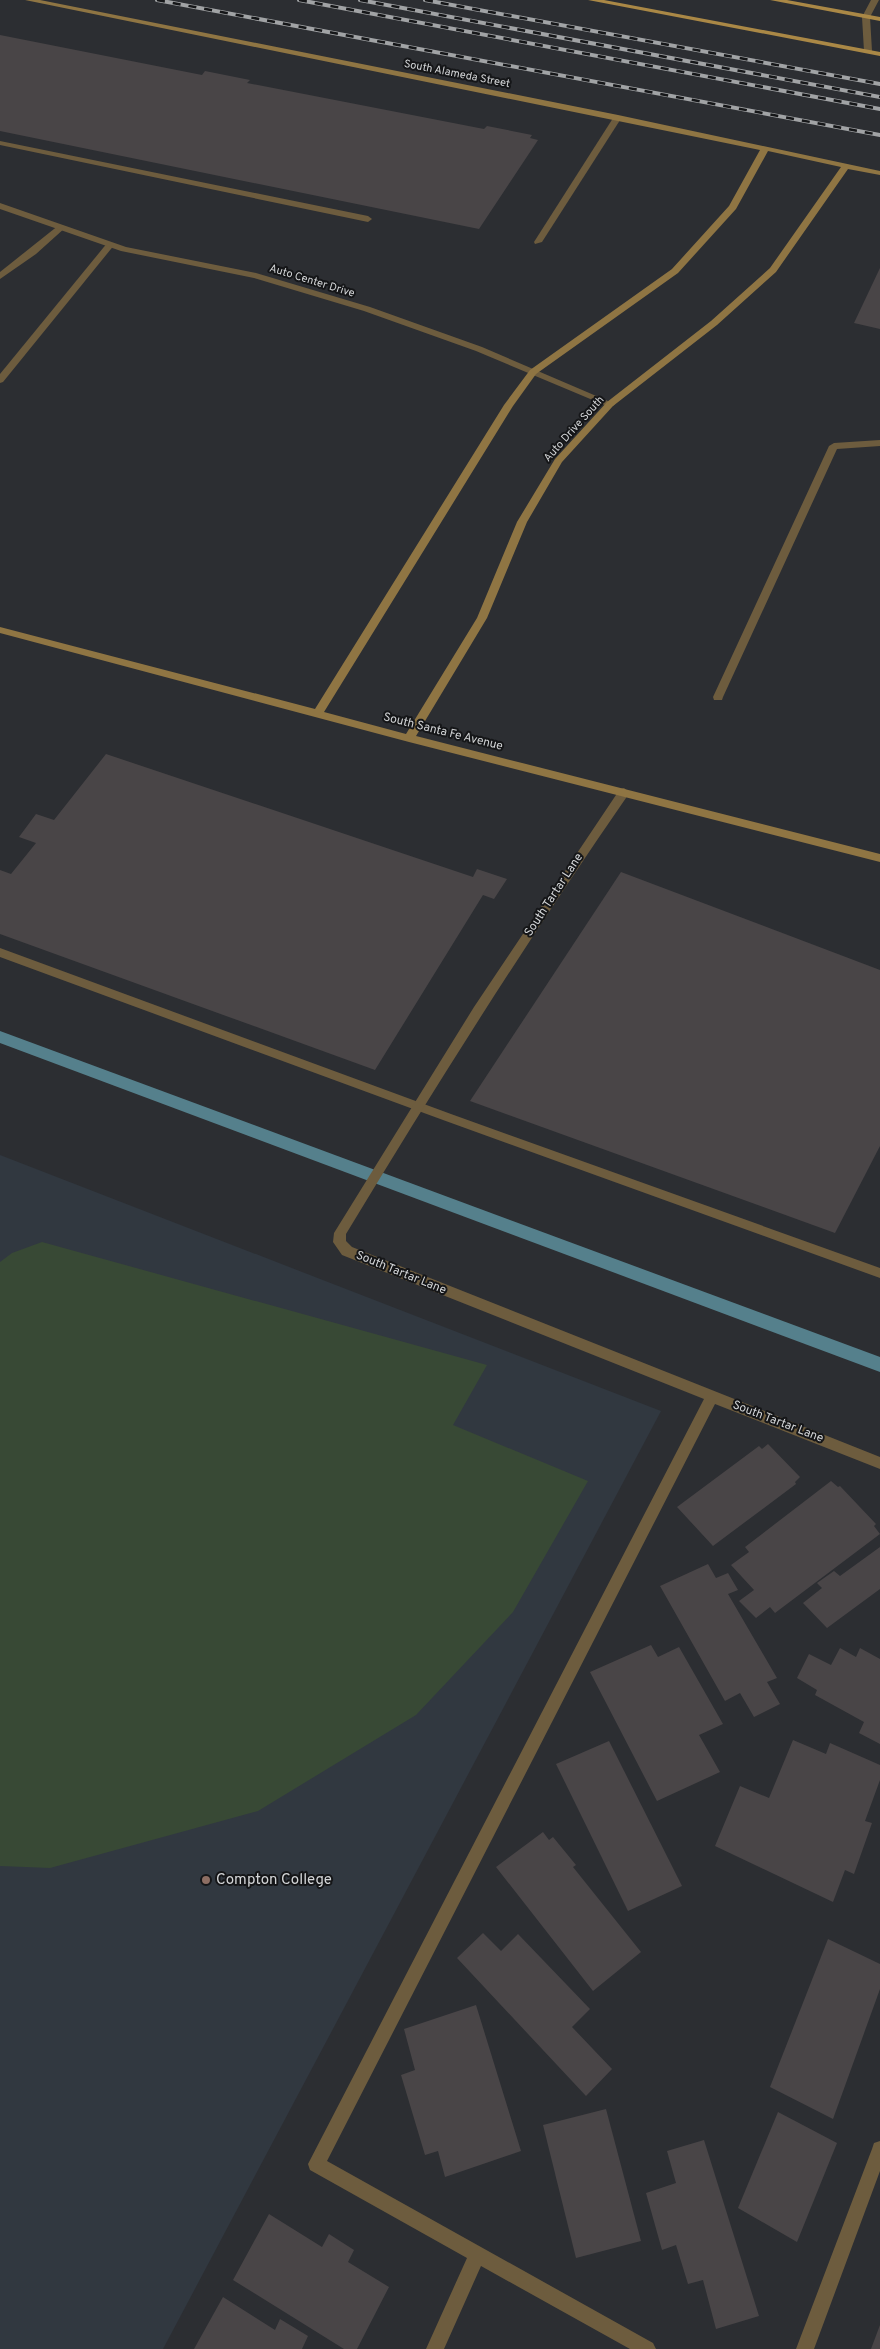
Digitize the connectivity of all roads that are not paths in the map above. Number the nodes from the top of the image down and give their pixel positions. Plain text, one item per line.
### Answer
1 (29, 0) edge
2 (592, 0) edge
3 (774, 0) edge
4 (875, 0) edge
5 (866, 17) junction
6 (880, 19) edge
7 (868, 52) junction
8 (880, 54) edge
9 (618, 118) junction
10 (0, 143) edge
11 (765, 150) junction
12 (846, 166) junction
13 (880, 173) edge
14 (0, 206) edge
15 (368, 219) dead end
16 (62, 227) junction
17 (538, 242) dead end
18 (111, 244) junction
19 (0, 276) edge
20 (534, 372) junction
21 (0, 380) edge
22 (610, 404) junction
23 (880, 443) edge
24 (0, 630) edge
25 (718, 697) dead end
26 (317, 714) junction
27 (409, 738) junction
28 (624, 792) junction
29 (880, 858) edge
30 (0, 952) edge
31 (418, 1106) junction
32 (880, 1273) edge
33 (712, 1397) junction
34 (880, 1463) edge
35 (880, 2149) edge
36 (478, 2254) junction
37 (435, 2349) edge
38 (647, 2349) edge
39 (805, 2349) edge

1 - 9 street, South Alameda Street
2 - 7 main road
3 - 5 main road
4 - 5 street
5 - 6 main road
5 - 7 street
7 - 8 main road
9 - 11 street, South Alameda Street
9 - 17 street
10 - 15 street
11 - 12 street, South Alameda Street
11 - 20 street
12 - 13 street, South Alameda Street
12 - 22 street, Auto Drive South
14 - 16 street, Auto Center Drive
16 - 18 street, Auto Center Drive
16 - 19 street
18 - 20 street, Auto Center Drive
18 - 21 street
20 - 22 street, Auto Center Drive
20 - 26 street
22 - 27 street, Auto Drive South
23 - 25 street
24 - 26 street, South Santa Fe Avenue
26 - 27 street, South Santa Fe Avenue
27 - 28 street, South Santa Fe Avenue
28 - 29 street, South Santa Fe Avenue
28 - 31 street, South Tartar Lane
30 - 31 street
31 - 32 street
31 - 33 street, South Tartar Lane
33 - 34 street, South Tartar Lane
33 - 36 street
35 - 39 street
36 - 37 street
36 - 38 street

